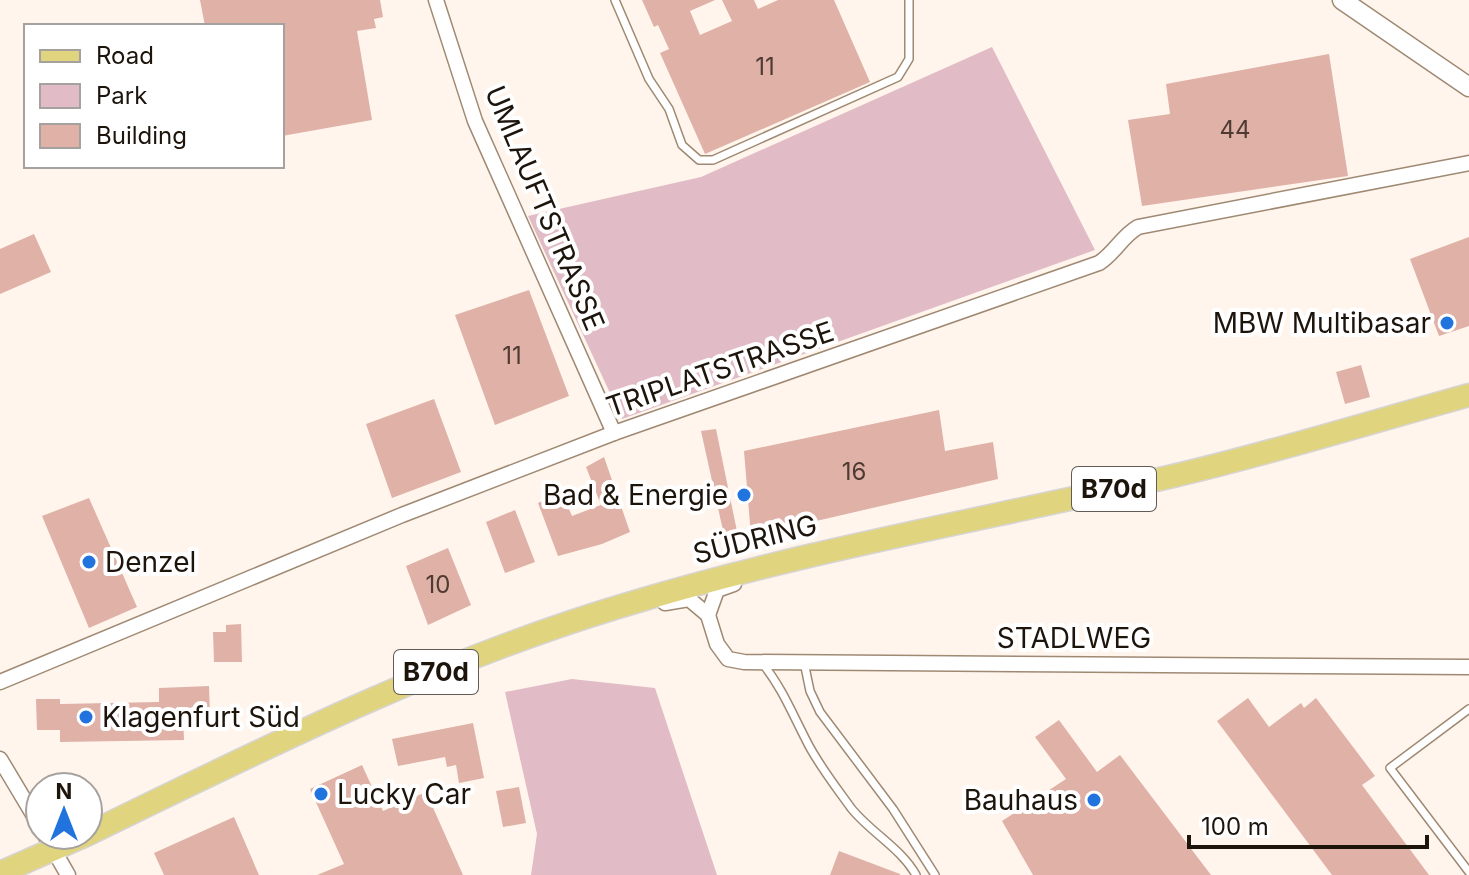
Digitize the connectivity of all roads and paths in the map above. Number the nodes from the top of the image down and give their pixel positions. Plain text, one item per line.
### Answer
1 (436, 0) edge
2 (615, 0) edge
3 (909, 0) edge
4 (1342, 0) edge
5 (1364, 6) edge
6 (1469, 87) edge
7 (1469, 163) edge
8 (1469, 395) edge
9 (614, 433) junction
10 (757, 568) junction
11 (618, 607) junction
12 (708, 615) junction
13 (762, 662) junction
14 (804, 662) junction
15 (1469, 667) edge
16 (0, 682) edge
17 (1469, 709) edge
18 (0, 759) edge
19 (24, 799) edge
20 (104, 827) edge
21 (37, 851) edge
22 (54, 851) edge
23 (1469, 872) edge
24 (0, 873) edge
25 (68, 875) edge
26 (916, 875) edge
27 (935, 875) edge

1 - 9 street, UMLAUFTSTRASSE
2 - 3 lane
4 - 5 street
5 - 6 street
7 - 9 street, TRIPLATSTRASSE
8 - 10 main road, SÜDRING / B70d
9 - 16 street, TRIPLATSTRASSE
10 - 11 main road, SÜDRING / B70d
10 - 12 street
11 - 12 street
11 - 20 main road, SÜDRING / B70d
12 - 13 street, STADLWEG
13 - 14 street, STADLWEG
13 - 26 lane
14 - 15 street, STADLWEG
14 - 27 lane
17 - 23 lane
18 - 19 street
21 - 24 main road, SÜDRING / B70d
22 - 25 street

